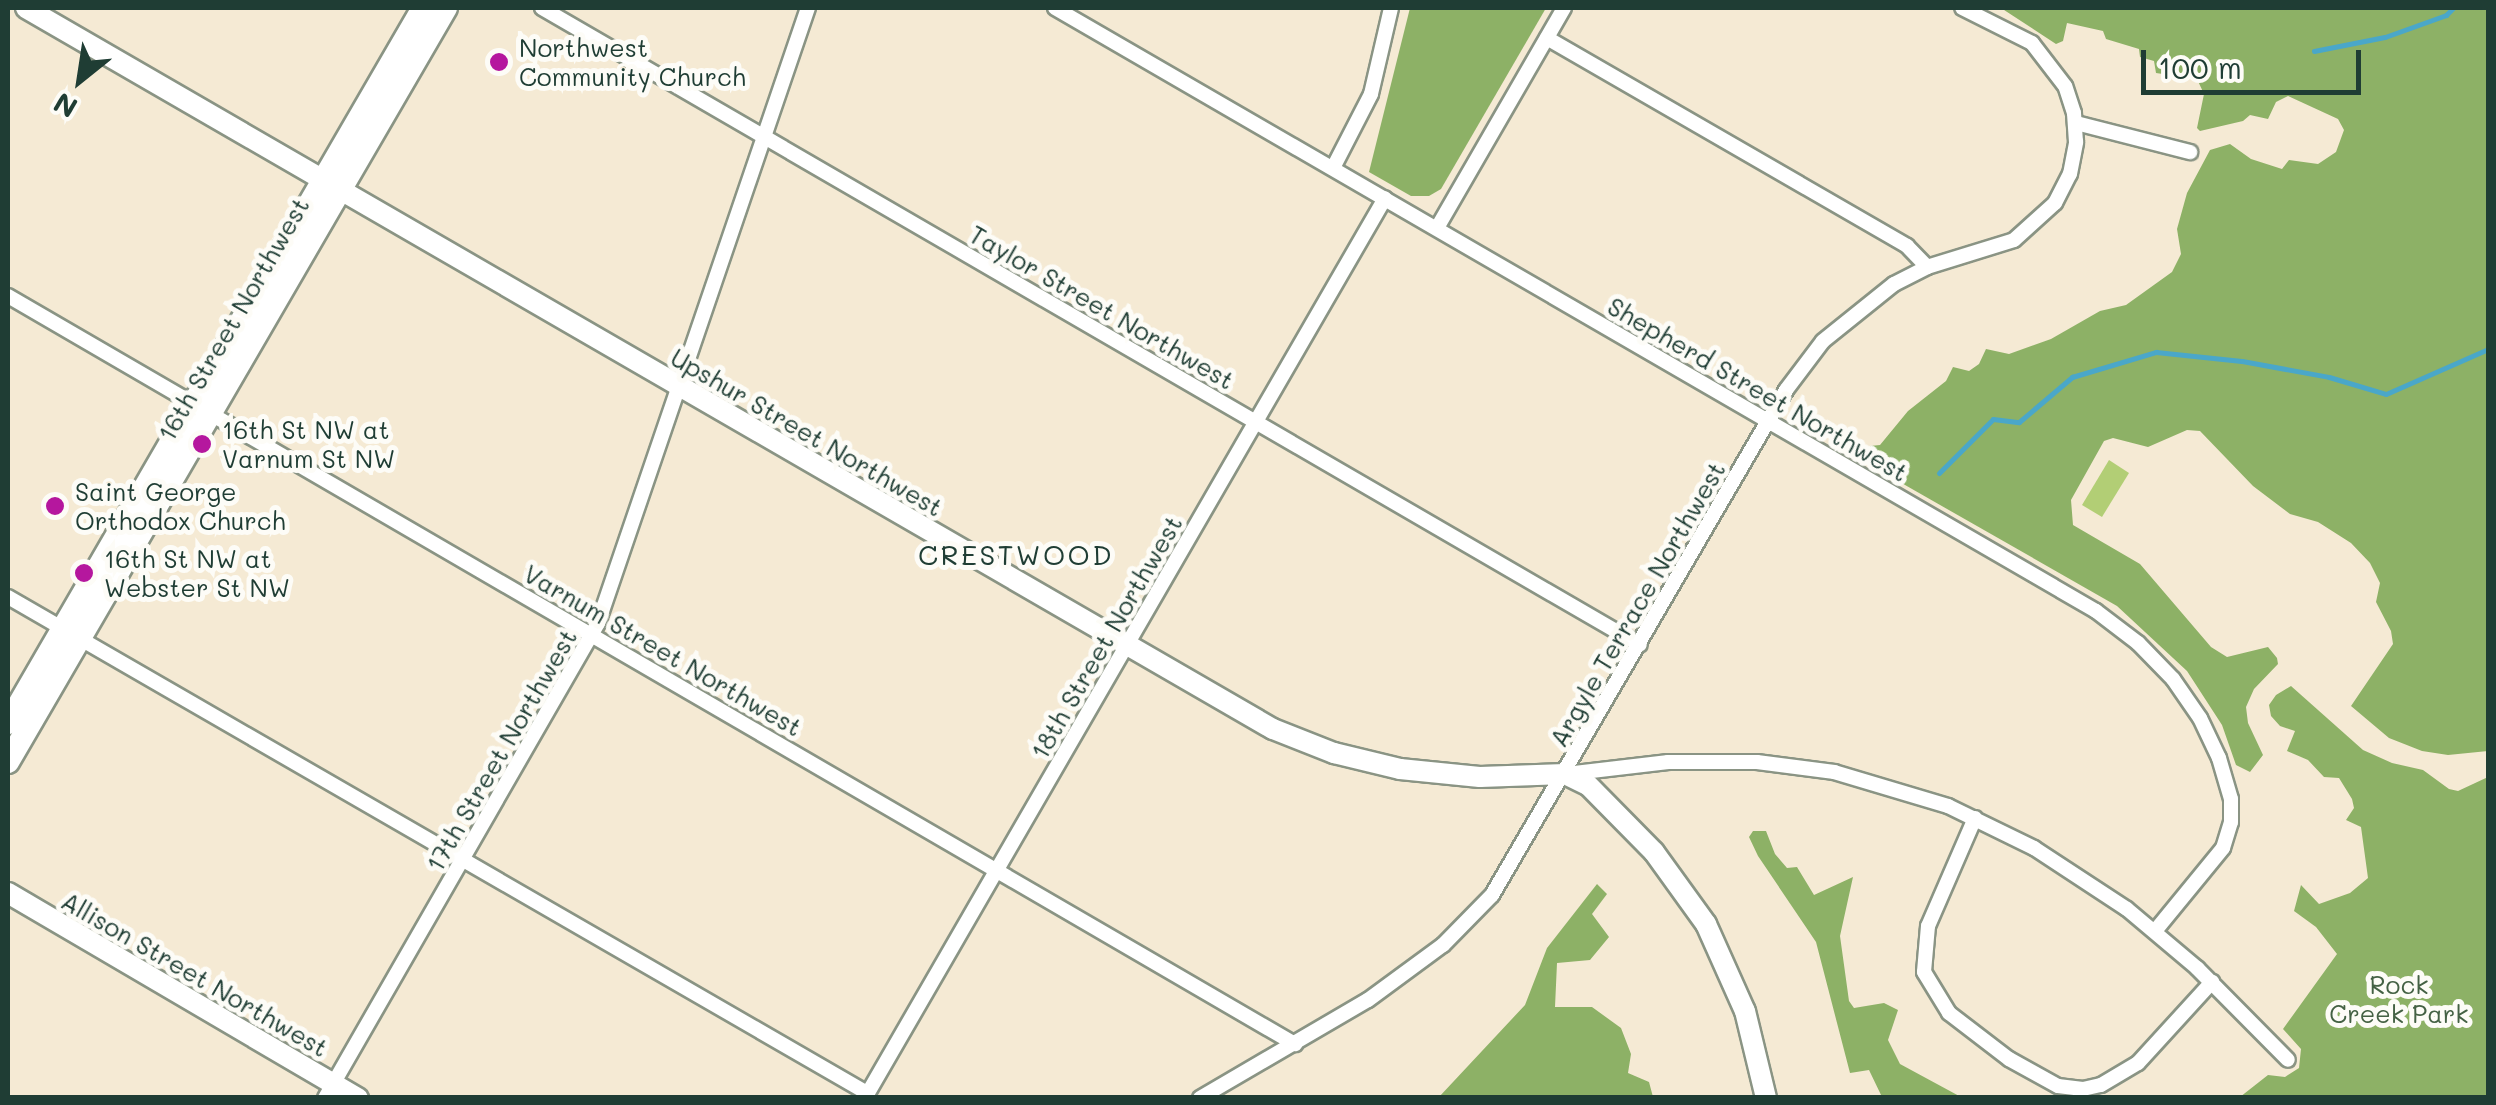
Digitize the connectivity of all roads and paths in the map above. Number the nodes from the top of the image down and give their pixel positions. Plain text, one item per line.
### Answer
1 (26, 8) edge
2 (422, 8) edge
3 (446, 8) edge
4 (542, 8) edge
5 (808, 8) edge
6 (1391, 8) edge
7 (1564, 8) edge
8 (1962, 8) edge
9 (1059, 9) edge
10 (1546, 38) junction
11 (2076, 123) junction
12 (765, 137) junction
13 (2190, 152) dead end
14 (1333, 168) junction
15 (332, 185) junction
16 (1384, 198) junction
17 (1437, 228) junction
18 (1927, 267) junction
19 (8, 296) edge
20 (680, 386) junction
21 (202, 408) junction
22 (1768, 421) junction
23 (1257, 422) junction
24 (8, 597) edge
25 (71, 634) junction
26 (592, 635) junction
27 (1640, 645) junction
28 (1126, 646) junction
29 (8, 723) edge
30 (8, 762) edge
31 (1565, 774) junction
32 (1975, 818) junction
33 (464, 860) junction
34 (997, 868) junction
35 (8, 893) edge
36 (2156, 932) junction
37 (2212, 982) junction
38 (1295, 1044) junction
39 (2288, 1060) dead end
40 (330, 1090) edge
41 (866, 1095) edge
42 (358, 1098) edge
43 (1200, 1098) edge
44 (1766, 1098) edge

1 - 15 street, Upshur Street Northwest
2 - 15 main road, 16th Street Northwest
3 - 15 main road, 16th Street Northwest
4 - 12 street, Taylor Street Northwest
5 - 12 street, 17th Street Northwest
6 - 14 street
7 - 10 street
8 - 11 street
9 - 14 street, Shepherd Street Northwest
10 - 17 street
10 - 18 street
11 - 13 street
11 - 18 street, Argyle Terrace Northwest
12 - 20 street, 17th Street Northwest
12 - 23 street, Taylor Street Northwest
14 - 16 street, Shepherd Street Northwest
15 - 20 street, Upshur Street Northwest
15 - 21 main road, 16th Street Northwest
16 - 17 street, Shepherd Street Northwest
16 - 23 street, 18th Street Northwest
17 - 22 street, Shepherd Street Northwest
18 - 22 street, Argyle Terrace Northwest
19 - 21 street, Varnum Street Northwest
20 - 26 street, 17th Street Northwest
20 - 28 street, Upshur Street Northwest
21 - 25 main road, 16th Street Northwest
21 - 26 street, Varnum Street Northwest
22 - 27 street, Argyle Terrace Northwest
22 - 36 street, Shepherd Street Northwest
23 - 27 street, Taylor Street Northwest
23 - 28 street, 18th Street Northwest
24 - 25 street
25 - 29 main road, 16th Street Northwest
25 - 30 main road, 16th Street Northwest
25 - 33 street
26 - 33 street, 17th Street Northwest
26 - 34 street, Varnum Street Northwest
27 - 31 street, Argyle Terrace Northwest
28 - 31 street, Upshur Street Northwest
28 - 34 street, 18th Street Northwest
31 - 32 street, Upshur Street Northwest
31 - 38 street, Argyle Terrace Northwest
31 - 44 street
32 - 36 street, Upshur Street Northwest
32 - 37 street
33 - 40 street, 17th Street Northwest
33 - 41 street
34 - 38 street, Varnum Street Northwest
34 - 41 street, 18th Street Northwest
35 - 40 street, Allison Street Northwest
36 - 37 street, Upshur Street Northwest
37 - 39 street, Upshur Street Northwest
38 - 43 street, Argyle Terrace Northwest
40 - 42 street, Allison Street Northwest

